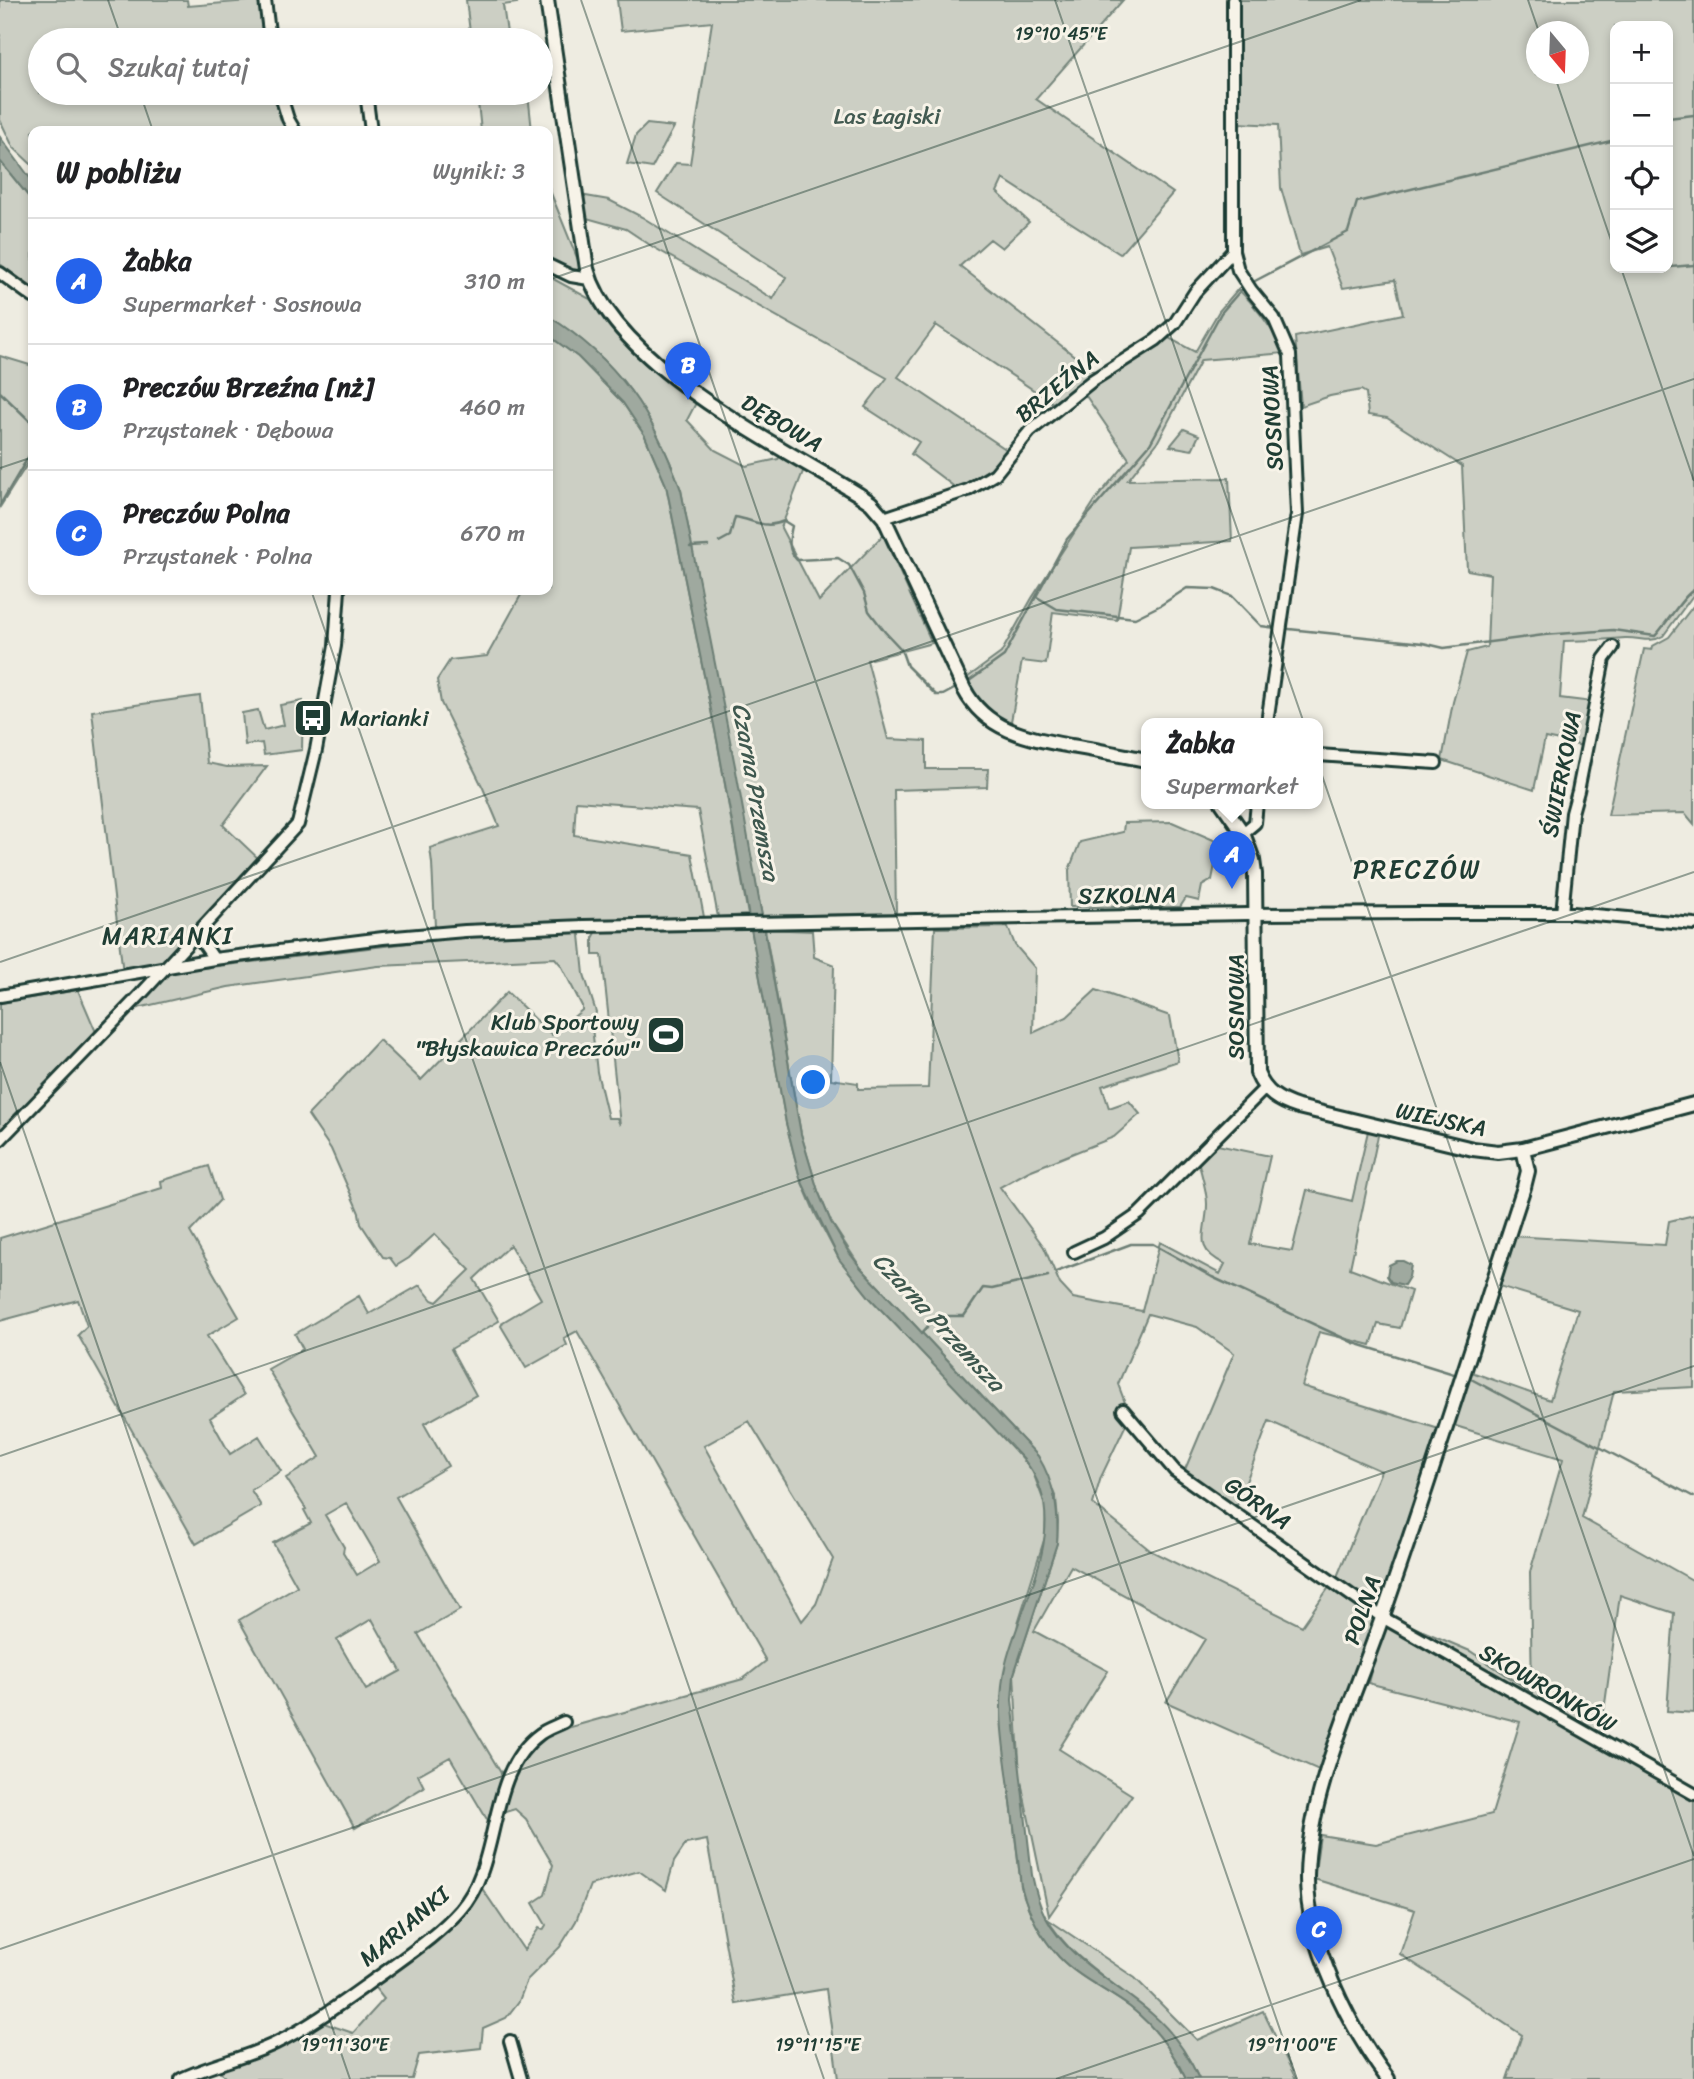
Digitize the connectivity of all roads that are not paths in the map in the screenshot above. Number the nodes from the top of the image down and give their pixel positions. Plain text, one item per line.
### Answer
1 (265, 0) edge
2 (547, 0) edge
3 (1233, 0) edge
4 (268, 28) edge
5 (551, 28) edge
6 (553, 40) edge
7 (284, 105) edge
8 (368, 105) edge
9 (292, 126) edge
10 (370, 126) edge
11 (1233, 251) junction
12 (553, 267) edge
13 (0, 273) edge
14 (589, 279) junction
15 (28, 293) edge
16 (884, 518) junction
17 (339, 595) edge
18 (1613, 647) dead end
19 (1268, 718) edge
20 (1323, 754) edge
21 (1141, 759) edge
22 (1436, 763) dead end
23 (1226, 809) edge
24 (1256, 809) edge
25 (1243, 833) junction
26 (1562, 913) junction
27 (1256, 914) junction
28 (1694, 924) edge
29 (205, 926) junction
30 (214, 960) junction
31 (166, 968) junction
32 (0, 996) edge
33 (1265, 1088) junction
34 (1694, 1104) edge
35 (0, 1140) edge
36 (1523, 1149) junction
37 (1074, 1252) dead end
38 (1123, 1410) dead end
39 (1382, 1617) junction
40 (564, 1722) dead end
41 (1694, 1794) edge
42 (510, 2041) dead end
43 (181, 2079) edge
44 (521, 2079) edge
45 (1388, 2079) edge

1 - 4 street
2 - 5 street, DĘBOWA
3 - 11 street, SOSNOWA
6 - 14 street, DĘBOWA
7 - 9 street
8 - 10 street
11 - 16 street, BRZEŹNA
11 - 19 street, SOSNOWA
12 - 14 street
13 - 15 street
14 - 16 street, DĘBOWA
16 - 21 street, DĘBOWA
17 - 29 street
18 - 26 street, ŚWIERKOWA
20 - 22 street
23 - 25 street
24 - 25 street
25 - 27 street, SOSNOWA
26 - 27 street, SZKOLNA
26 - 28 street, SZKOLNA
27 - 30 street, SZKOLNA
27 - 33 street, SOSNOWA
29 - 30 street
29 - 31 street
30 - 31 street
31 - 32 street
31 - 35 street
33 - 36 street, WIEJSKA
33 - 37 street, SOSNOWA
34 - 36 street, WIEJSKA
36 - 39 street, POLNA
38 - 39 street, GÓRNA
39 - 41 street, SKOWRONKÓW
39 - 45 street, POLNA
40 - 43 street, MARIANKI
42 - 44 street

